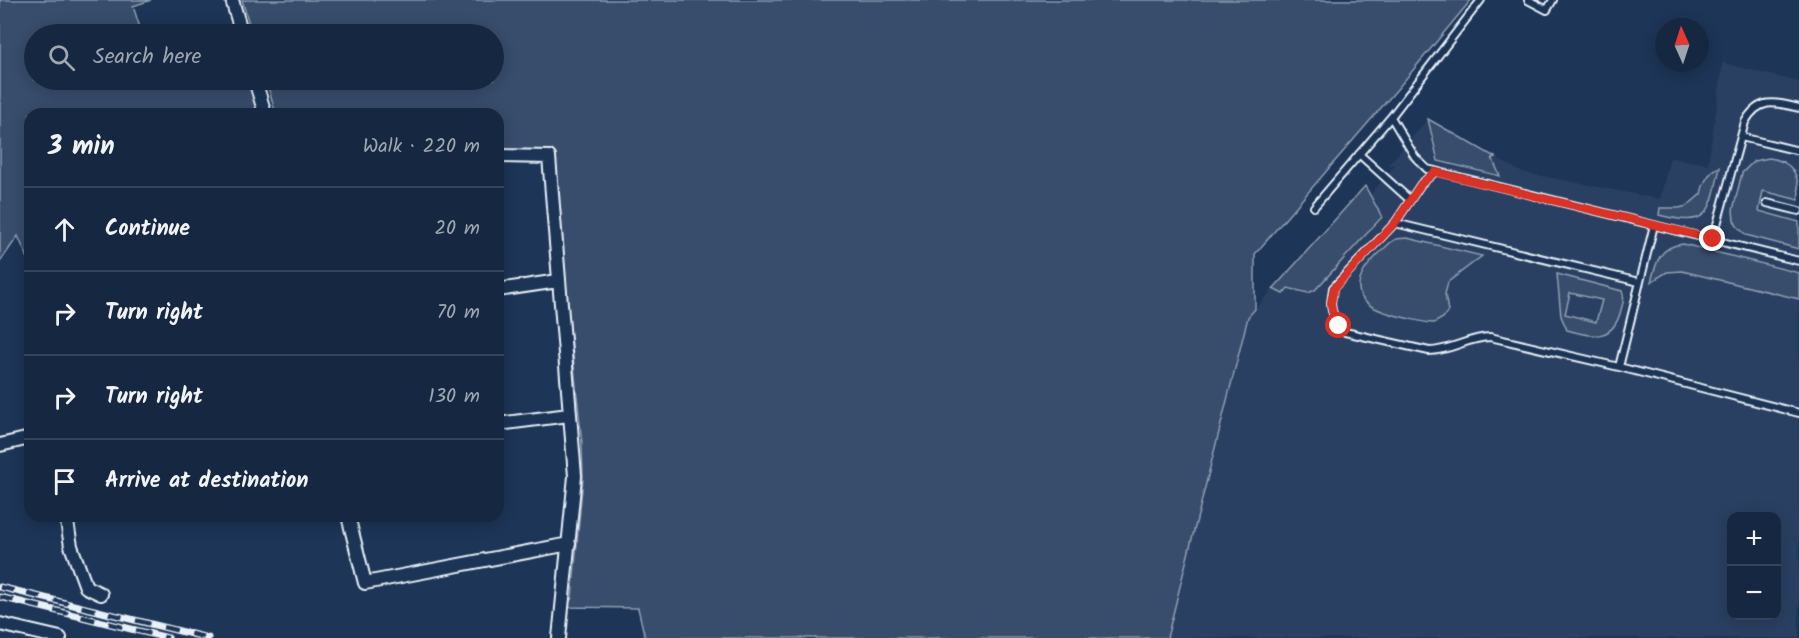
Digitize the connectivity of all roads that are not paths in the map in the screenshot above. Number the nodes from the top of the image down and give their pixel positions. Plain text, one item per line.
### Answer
1 (232, 0) edge
2 (1481, 0) edge
3 (1528, 0) edge
4 (1553, 0) edge
5 (239, 24) edge
6 (258, 90) edge
7 (263, 108) edge
8 (1799, 108) edge
9 (1391, 117) junction
10 (1741, 137) junction
11 (1799, 151) edge
12 (1359, 154) junction
13 (504, 156) edge
14 (1435, 172) junction
15 (1410, 200) junction
16 (1767, 203) dead end
17 (1314, 207) dead end
18 (1799, 211) edge
19 (1395, 223) junction
20 (1654, 225) junction
21 (1713, 239) junction
22 (1799, 261) edge
23 (558, 281) junction
24 (1639, 282) junction
25 (504, 289) edge
26 (1619, 367) junction
27 (1799, 413) edge
28 (569, 415) junction
29 (504, 423) edge
30 (24, 439) edge
31 (0, 445) edge
32 (67, 522) edge
33 (350, 522) edge
34 (569, 544) junction
35 (101, 594) dead end
36 (0, 624) edge
37 (53, 637) edge
38 (559, 638) edge

1 - 5 street
2 - 9 lane
3 - 4 lane
6 - 7 street
8 - 10 lane
9 - 12 lane
9 - 14 lane
10 - 11 lane
10 - 21 lane
12 - 15 lane
12 - 17 lane
13 - 23 street
14 - 15 lane
14 - 20 lane
15 - 19 lane
16 - 18 lane
19 - 24 lane
19 - 26 lane
20 - 21 lane
20 - 24 lane
21 - 22 lane
23 - 25 street
23 - 28 street
24 - 26 lane
26 - 27 lane
28 - 29 street
28 - 34 street
30 - 31 street
32 - 35 street
33 - 34 street
34 - 38 street
36 - 37 street

